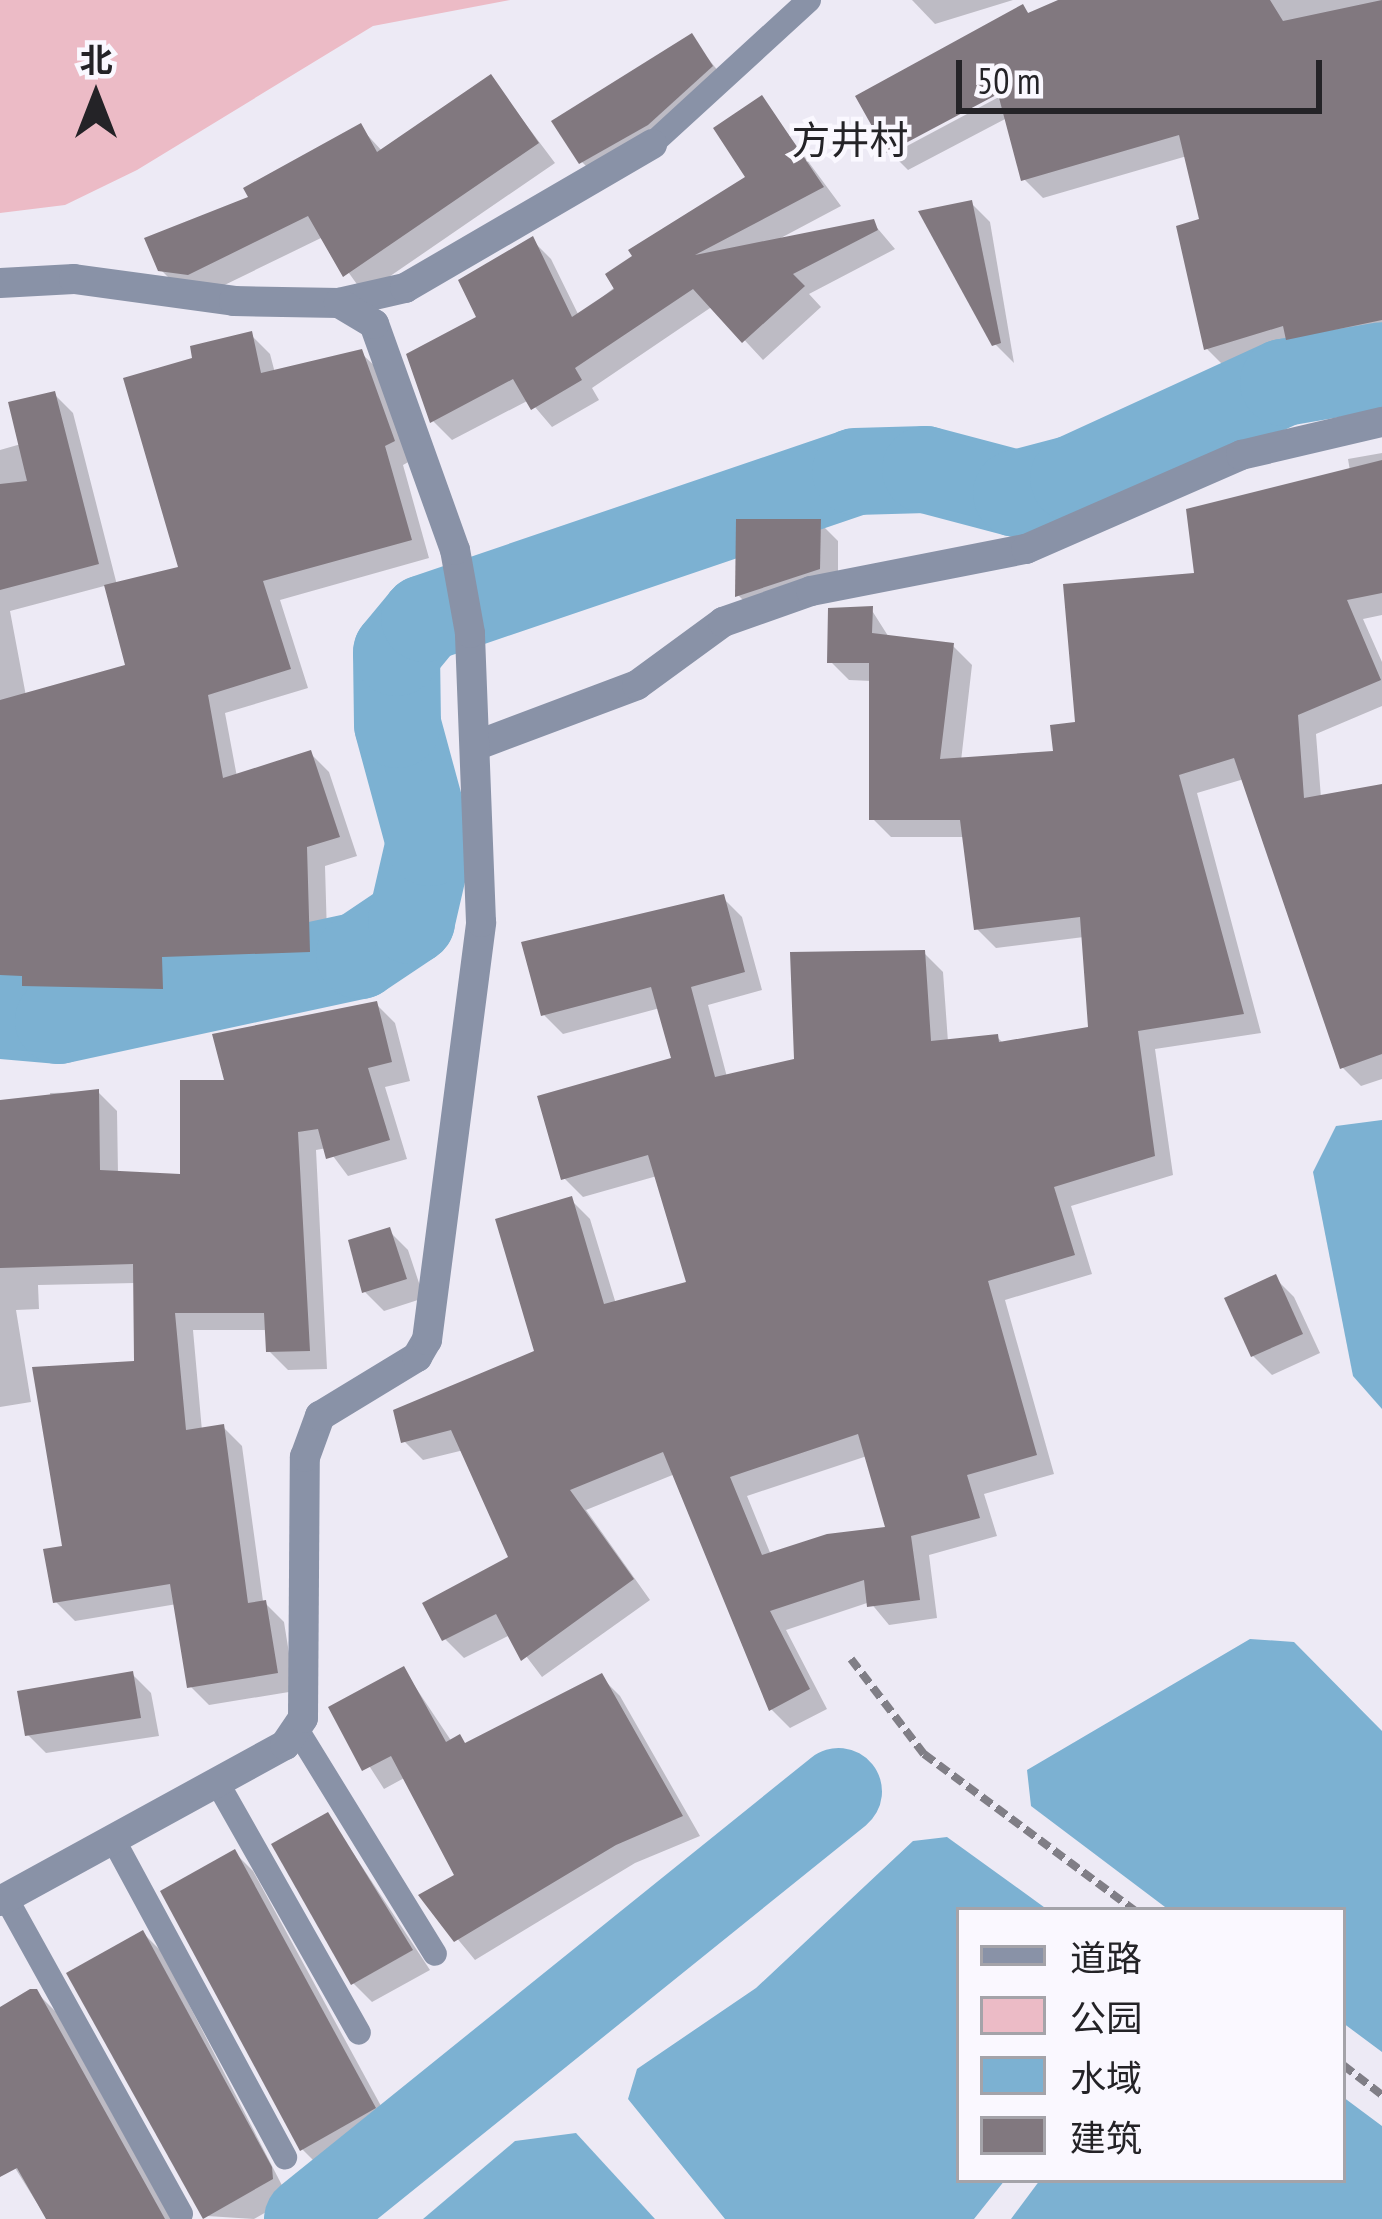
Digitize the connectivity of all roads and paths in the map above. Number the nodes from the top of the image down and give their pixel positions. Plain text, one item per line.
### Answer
1 (809, 0) edge
2 (652, 144) joint
3 (0, 283) edge
4 (339, 303) junction
5 (1382, 422) edge
6 (475, 746) junction
7 (851, 1659) dead end
8 (296, 1727) junction
9 (217, 1782) junction
10 (113, 1839) junction
11 (3, 1899) edge
12 (1130, 1907) edge
13 (435, 1954) dead end
14 (359, 2032) dead end
15 (1346, 2068) edge
16 (1382, 2095) edge
17 (285, 2157) dead end
18 (182, 2214) dead end

1 - 2 lane
2 - 4 street
3 - 4 street
4 - 6 street
5 - 6 street
6 - 8 street
7 - 12 path
8 - 9 street
8 - 13 lane
9 - 10 street
9 - 14 lane
10 - 11 street
10 - 17 lane
11 - 18 lane
15 - 16 path

